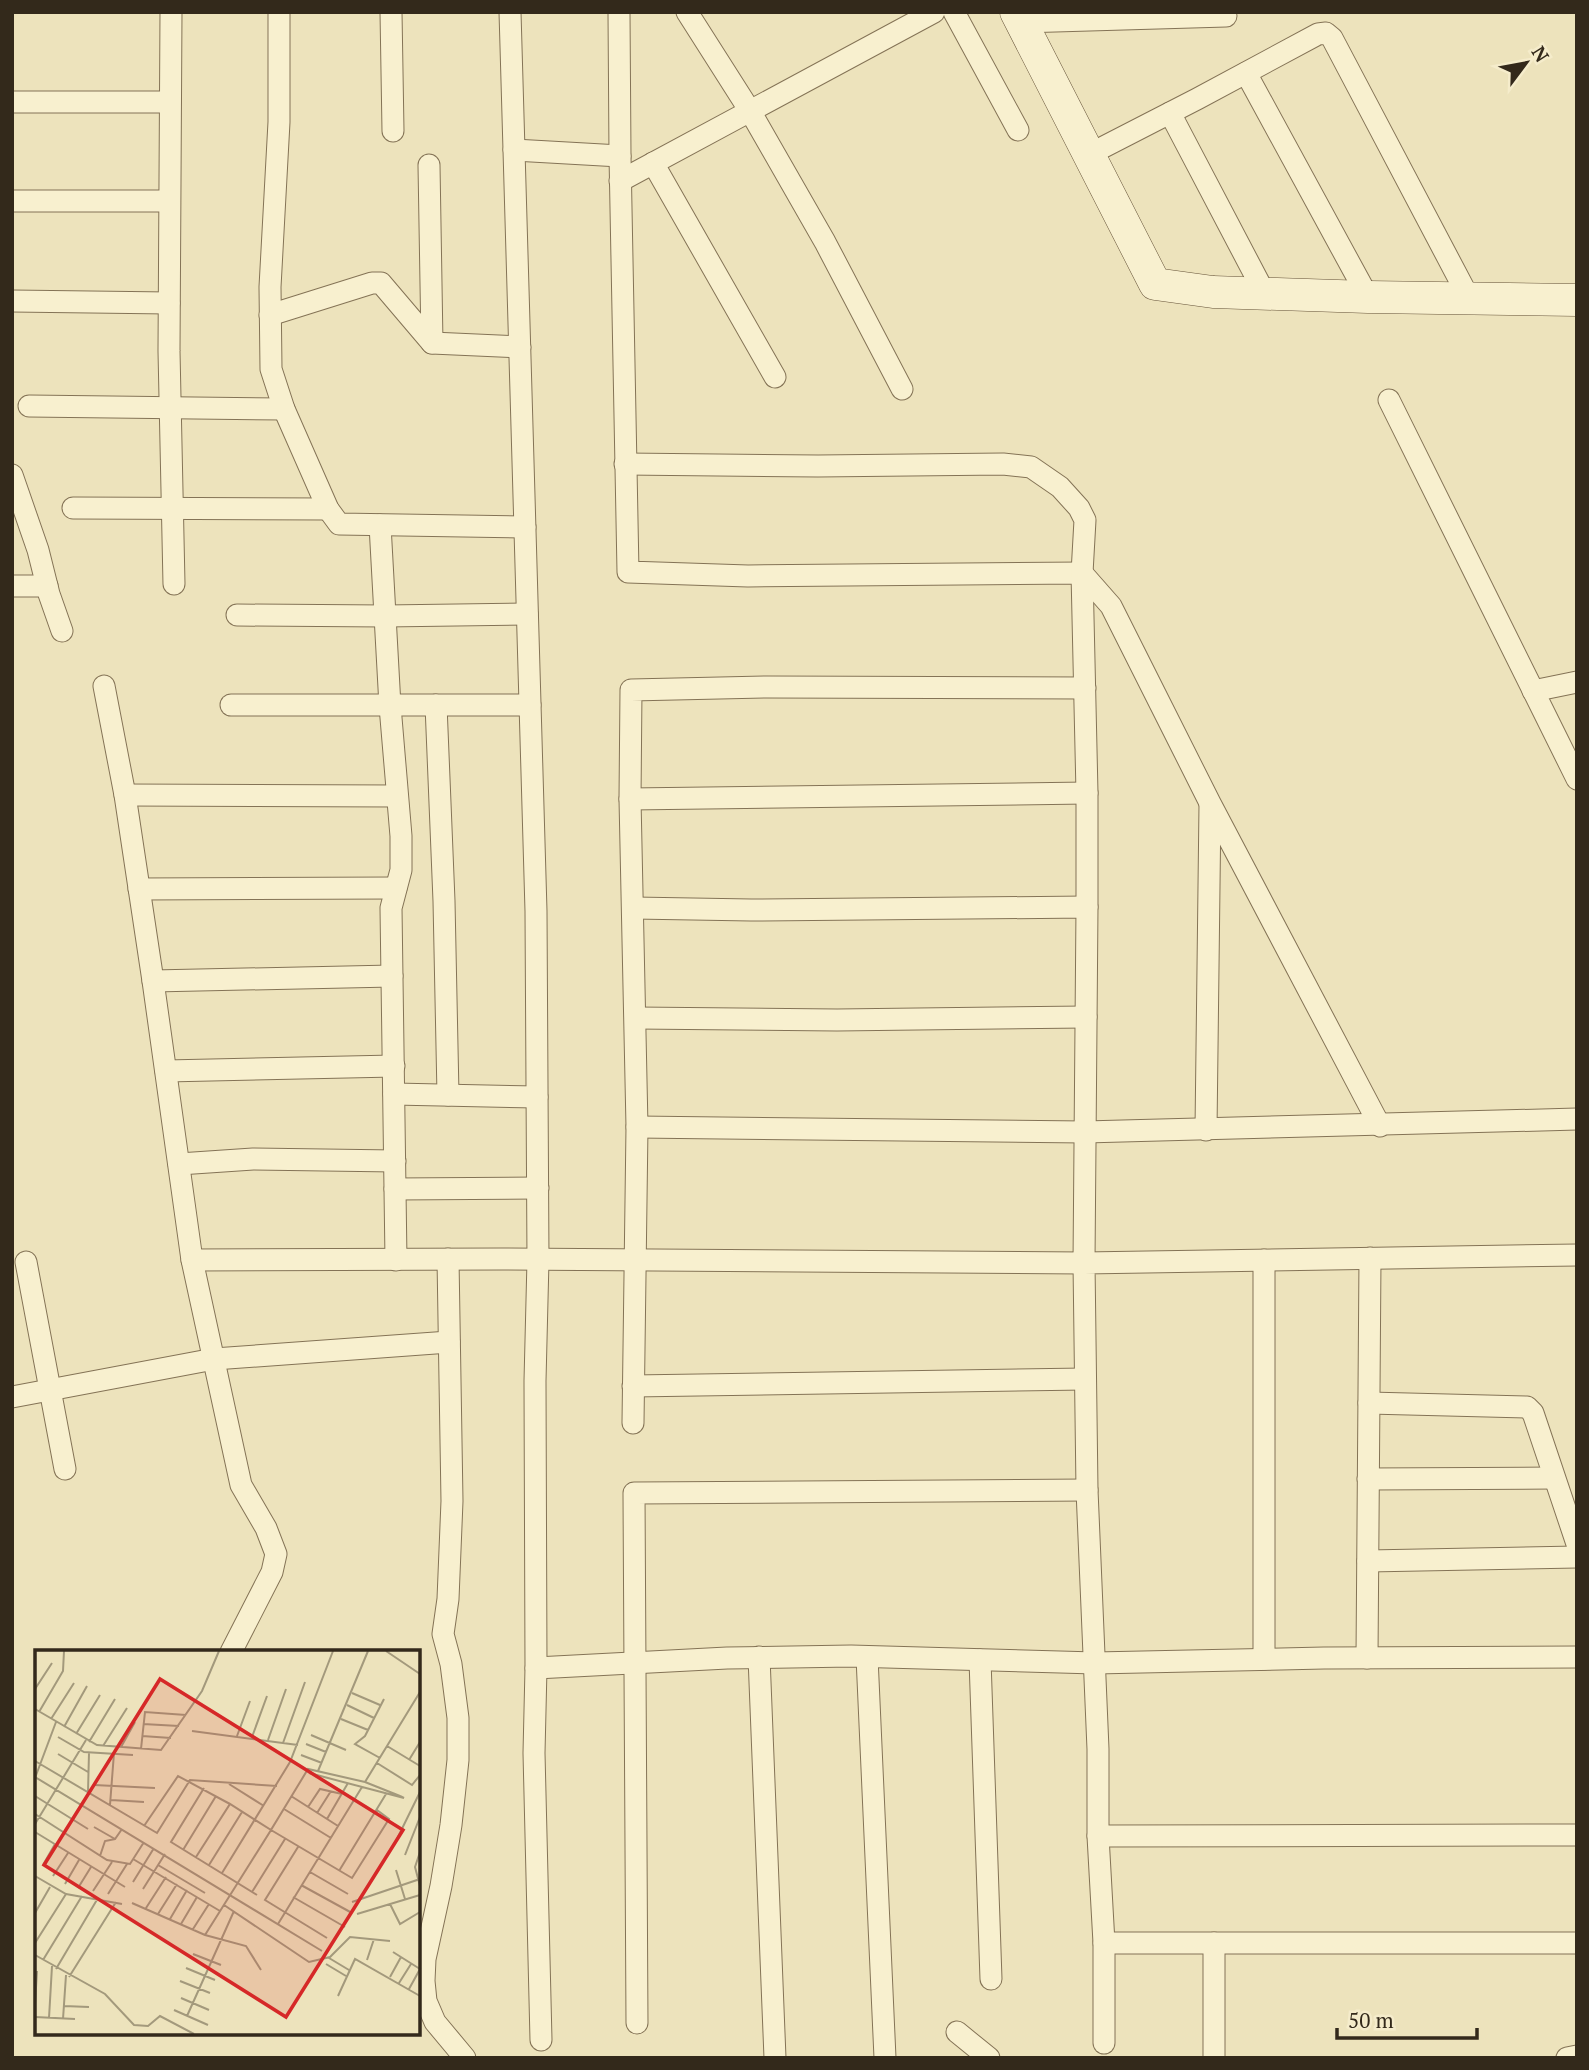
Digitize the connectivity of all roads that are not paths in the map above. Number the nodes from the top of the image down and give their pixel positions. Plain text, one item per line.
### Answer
1 (171, 12) edge
2 (279, 12) edge
3 (391, 12) edge
4 (510, 12) edge
5 (619, 12) edge
6 (687, 12) edge
7 (934, 12) edge
8 (954, 12) edge
9 (1226, 16) dead end
10 (1019, 17) edge
11 (1246, 73) junction
12 (12, 102) edge
13 (170, 102) junction
14 (750, 111) junction
15 (1170, 113) junction
16 (1018, 130) dead end
17 (393, 131) dead end
18 (514, 150) junction
19 (1088, 155) junction
20 (620, 156) junction
21 (653, 163) junction
22 (429, 165) dead end
23 (620, 181) junction
24 (12, 201) edge
25 (169, 201) junction
26 (1265, 294) junction
27 (1368, 297) junction
28 (1469, 299) junction
29 (1577, 300) edge
30 (12, 301) edge
31 (169, 303) junction
32 (270, 315) junction
33 (432, 343) junction
34 (520, 347) junction
35 (775, 377) dead end
36 (902, 388) dead end
37 (1389, 400) dead end
38 (29, 406) dead end
39 (170, 408) junction
40 (284, 409) junction
41 (625, 464) junction
42 (12, 475) edge
43 (73, 508) dead end
44 (173, 508) junction
45 (328, 509) junction
46 (380, 525) junction
47 (524, 527) junction
48 (1082, 573) junction
49 (174, 584) dead end
50 (12, 586) edge
51 (47, 586) junction
52 (527, 614) junction
53 (237, 615) dead end
54 (385, 616) junction
55 (62, 631) dead end
56 (1577, 682) edge
57 (104, 686) dead end
58 (1084, 688) junction
59 (1533, 691) junction
60 (231, 705) dead end
61 (436, 705) junction
62 (530, 705) junction
63 (390, 706) junction
64 (1577, 779) edge
65 (1087, 793) junction
66 (125, 795) junction
67 (397, 796) junction
68 (630, 799) junction
69 (1210, 803) junction
70 (396, 888) junction
71 (139, 889) junction
72 (1087, 907) junction
73 (634, 908) junction
74 (392, 976) junction
75 (153, 981) junction
76 (1086, 1017) junction
77 (636, 1018) junction
78 (394, 1066) junction
79 (166, 1071) junction
80 (394, 1094) junction
81 (447, 1095) junction
82 (537, 1097) junction
83 (1577, 1119) edge
84 (1380, 1126) junction
85 (637, 1127) junction
86 (1206, 1129) junction
87 (1085, 1132) junction
88 (395, 1161) junction
89 (179, 1164) junction
90 (538, 1188) junction
91 (395, 1189) junction
92 (1577, 1256) edge
93 (1370, 1258) junction
94 (448, 1259) junction
95 (192, 1260) junction
96 (396, 1260) junction
97 (538, 1260) junction
98 (636, 1260) junction
99 (1264, 1260) junction
100 (26, 1262) dead end
101 (1083, 1263) junction
102 (449, 1342) junction
103 (214, 1359) junction
104 (1086, 1379) junction
105 (633, 1386) junction
106 (50, 1390) junction
107 (12, 1397) edge
108 (1369, 1403) junction
109 (633, 1423) dead end
110 (65, 1469) dead end
111 (1555, 1478) junction
112 (1368, 1479) junction
113 (1087, 1490) junction
114 (1577, 1544) edge
115 (1577, 1557) edge
116 (1368, 1561) junction
117 (232, 1650) edge
118 (759, 1657) junction
119 (867, 1657) junction
120 (1577, 1657) edge
121 (1367, 1658) junction
122 (1264, 1659) junction
123 (980, 1660) junction
124 (1095, 1663) junction
125 (635, 1664) junction
126 (536, 1668) junction
127 (1577, 1835) edge
128 (1098, 1836) junction
129 (1104, 1943) junction
130 (1214, 1943) junction
131 (1577, 1943) edge
132 (991, 1979) dead end
133 (637, 2023) dead end
134 (957, 2032) dead end
135 (541, 2040) dead end
136 (1104, 2043) dead end
137 (1577, 2056) edge
138 (465, 2058) edge
139 (775, 2058) edge
140 (885, 2058) edge
141 (989, 2058) edge
142 (1214, 2058) edge
143 (1567, 2058) edge

1 - 13 street
2 - 32 street
3 - 17 street
4 - 18 street
5 - 20 street
6 - 14 street
7 - 14 street
8 - 16 street
9 - 10 street
10 - 19 street
11 - 15 street
11 - 27 street
11 - 28 street
12 - 13 street
13 - 25 street
14 - 21 street
14 - 36 street
15 - 19 street
15 - 26 street
18 - 20 street
18 - 34 street
19 - 26 street
20 - 23 street
21 - 23 street
21 - 35 street
22 - 33 street
23 - 41 street
24 - 25 street
25 - 31 street
26 - 27 street
27 - 28 street
28 - 29 street
30 - 31 street
31 - 39 street
32 - 33 street
32 - 40 street
33 - 34 street
34 - 47 street
37 - 59 street
38 - 39 street
39 - 40 street
39 - 44 street
40 - 45 street
41 - 48 street
41 - 48 street
42 - 51 street
43 - 44 street
44 - 45 street
44 - 49 street
45 - 46 street
46 - 47 street
46 - 54 street
47 - 52 street
48 - 58 street
48 - 69 street
50 - 51 street
51 - 55 street
52 - 54 street
52 - 62 street
53 - 54 street
54 - 63 street
56 - 59 street
57 - 66 street
58 - 65 street
58 - 68 street
59 - 64 street
60 - 63 street
61 - 62 street
61 - 63 street
61 - 81 street
62 - 82 street
63 - 67 street
65 - 68 street
65 - 72 street
66 - 67 street
66 - 71 street
67 - 70 street
68 - 73 street
69 - 84 street
69 - 86 street
70 - 71 street
70 - 74 street
71 - 75 street
72 - 73 street
72 - 76 street
73 - 77 street
74 - 75 street
74 - 78 street
75 - 79 street
76 - 77 street
76 - 87 street
77 - 85 street
78 - 79 street
78 - 80 street
79 - 89 street
80 - 81 street
80 - 88 street
81 - 82 street
82 - 90 street
83 - 84 street
84 - 86 street
85 - 87 street
85 - 98 street
86 - 87 street
87 - 101 street
88 - 89 street
88 - 91 street
89 - 95 street
90 - 91 street
90 - 97 street
91 - 96 street
92 - 93 street
93 - 99 street
93 - 108 street
94 - 96 street
94 - 97 street
94 - 102 street
95 - 96 street
95 - 103 street
97 - 98 street
97 - 126 street
98 - 101 street
98 - 105 street
99 - 101 street
99 - 122 street
100 - 106 street
101 - 104 street
102 - 103 street
102 - 138 street
103 - 106 street
103 - 117 street
104 - 105 street
104 - 113 street
105 - 109 street
106 - 107 street
106 - 110 street
108 - 111 street
108 - 112 street
111 - 112 street
111 - 114 street
112 - 116 street
113 - 124 street
113 - 125 street
115 - 116 street
116 - 121 street
118 - 119 street
118 - 125 street
118 - 139 street
119 - 123 street
119 - 140 street
120 - 121 street
121 - 122 street
122 - 124 street
123 - 124 street
123 - 132 street
124 - 128 street
125 - 126 street
125 - 133 street
126 - 135 street
127 - 128 street
128 - 129 street
129 - 130 street
129 - 136 street
130 - 131 street
130 - 142 street
134 - 141 street
137 - 143 street

